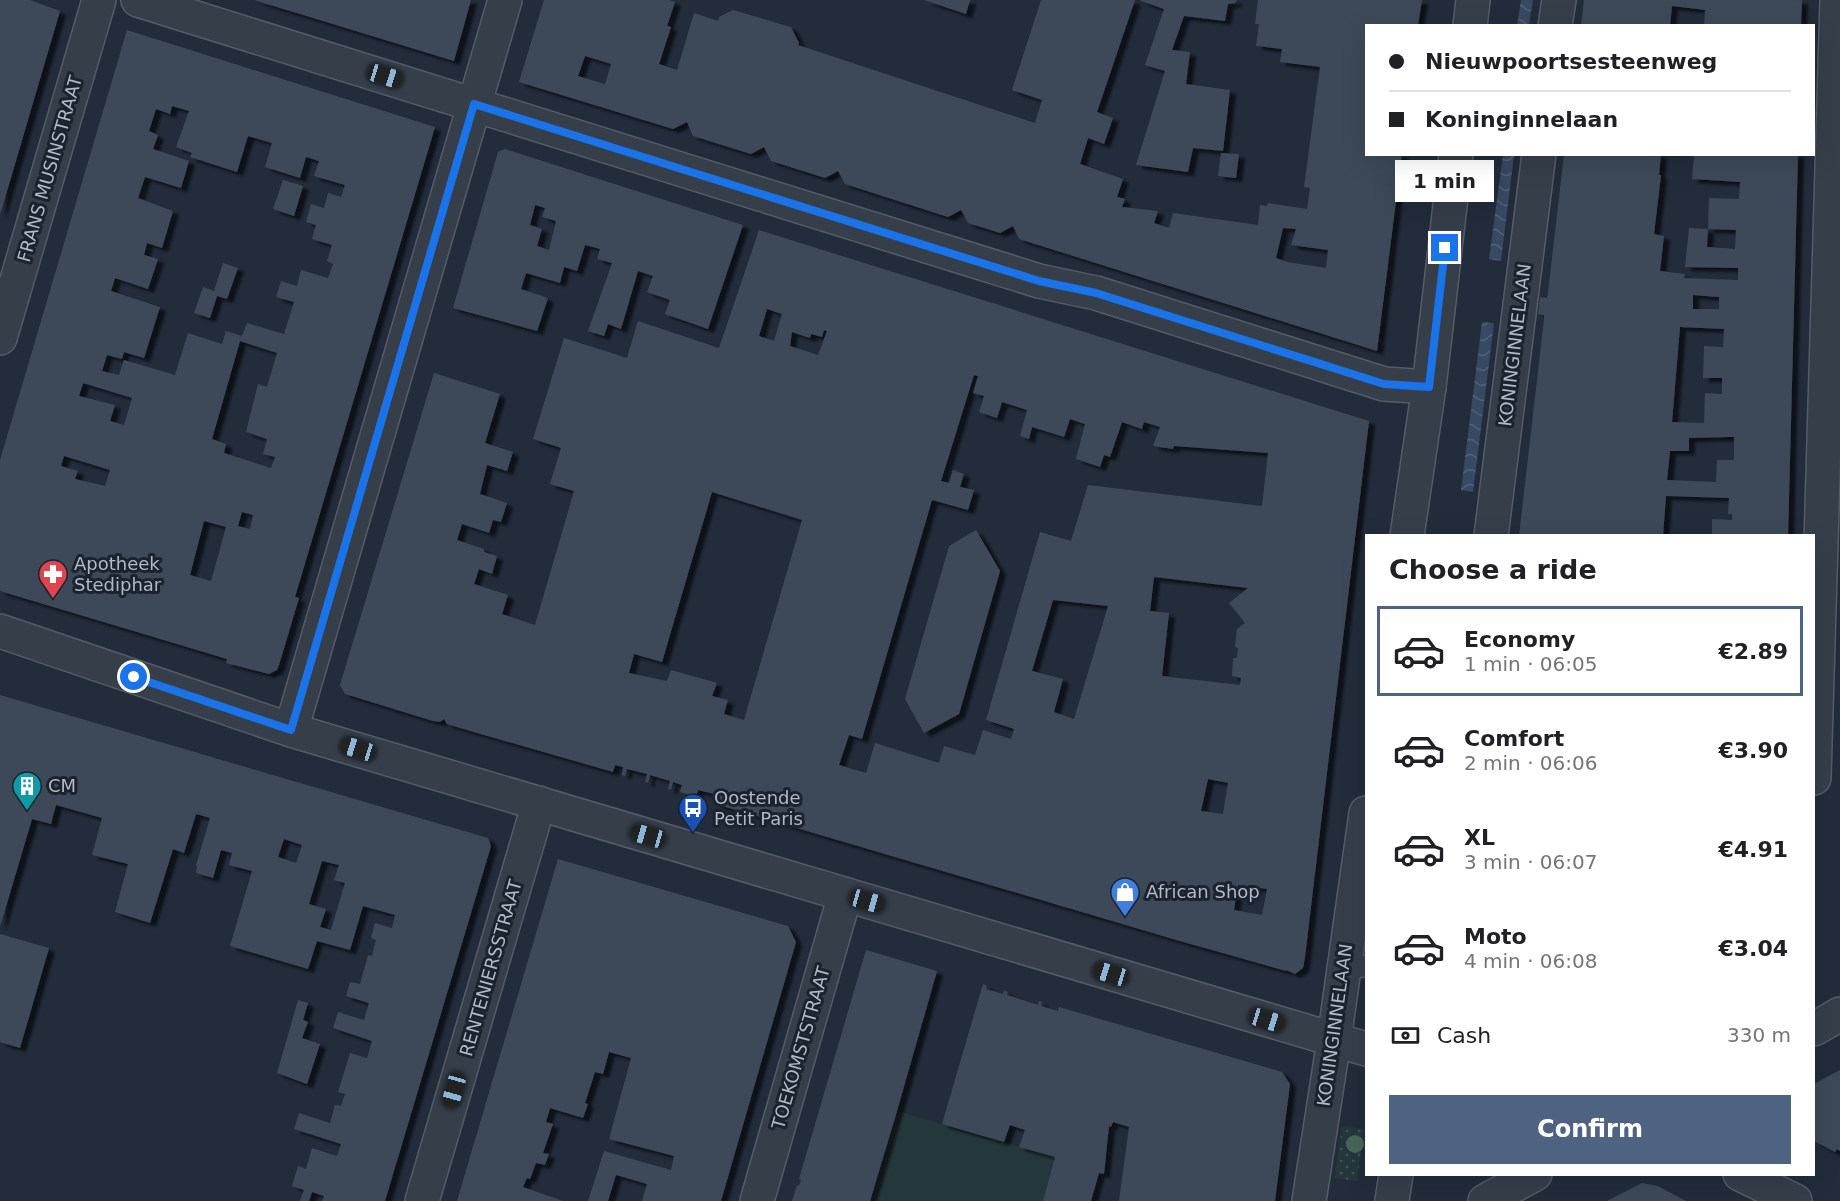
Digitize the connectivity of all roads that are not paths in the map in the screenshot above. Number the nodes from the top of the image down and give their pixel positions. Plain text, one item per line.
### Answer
1 (99, 0) edge
2 (138, 0) edge
3 (505, 0) edge
4 (1473, 0) edge
5 (1558, 0) edge
6 (1837, 0) edge
7 (1470, 24) edge
8 (1555, 24) edge
9 (474, 104) junction
10 (1456, 156) edge
11 (1539, 156) edge
12 (0, 338) edge
13 (1429, 387) junction
14 (1407, 534) edge
15 (1491, 534) edge
16 (0, 631) edge
17 (291, 730) junction
18 (1815, 744) edge
19 (539, 803) junction
20 (1365, 827) edge
21 (844, 895) junction
22 (1355, 967) edge
23 (1840, 1014) edge
24 (1815, 1028) edge
25 (1334, 1040) junction
26 (1365, 1049) edge
27 (1396, 1176) edge
28 (1531, 1176) edge
29 (1744, 1176) edge
30 (422, 1201) edge
31 (757, 1201) edge
32 (1309, 1201) edge
33 (1392, 1201) edge
34 (1485, 1201) edge
35 (1795, 1201) edge

1 - 12 street, FRANS MUSINSTRAAT
2 - 9 street
3 - 9 street
4 - 7 street
5 - 8 street
6 - 18 street
9 - 13 street
9 - 17 street
10 - 13 street
11 - 15 street, KONINGINNELAAN
13 - 14 street
16 - 17 street
17 - 19 street
19 - 21 street
19 - 30 street, RENTENIERSSTRAAT
20 - 22 street, KONINGINNELAAN
21 - 25 street
21 - 31 street, TOEKOMSTSTRAAT
22 - 25 street, KONINGINNELAAN
23 - 24 street
25 - 26 street
25 - 32 street, KONINGINNELAAN
27 - 33 street
28 - 34 street
29 - 35 street

